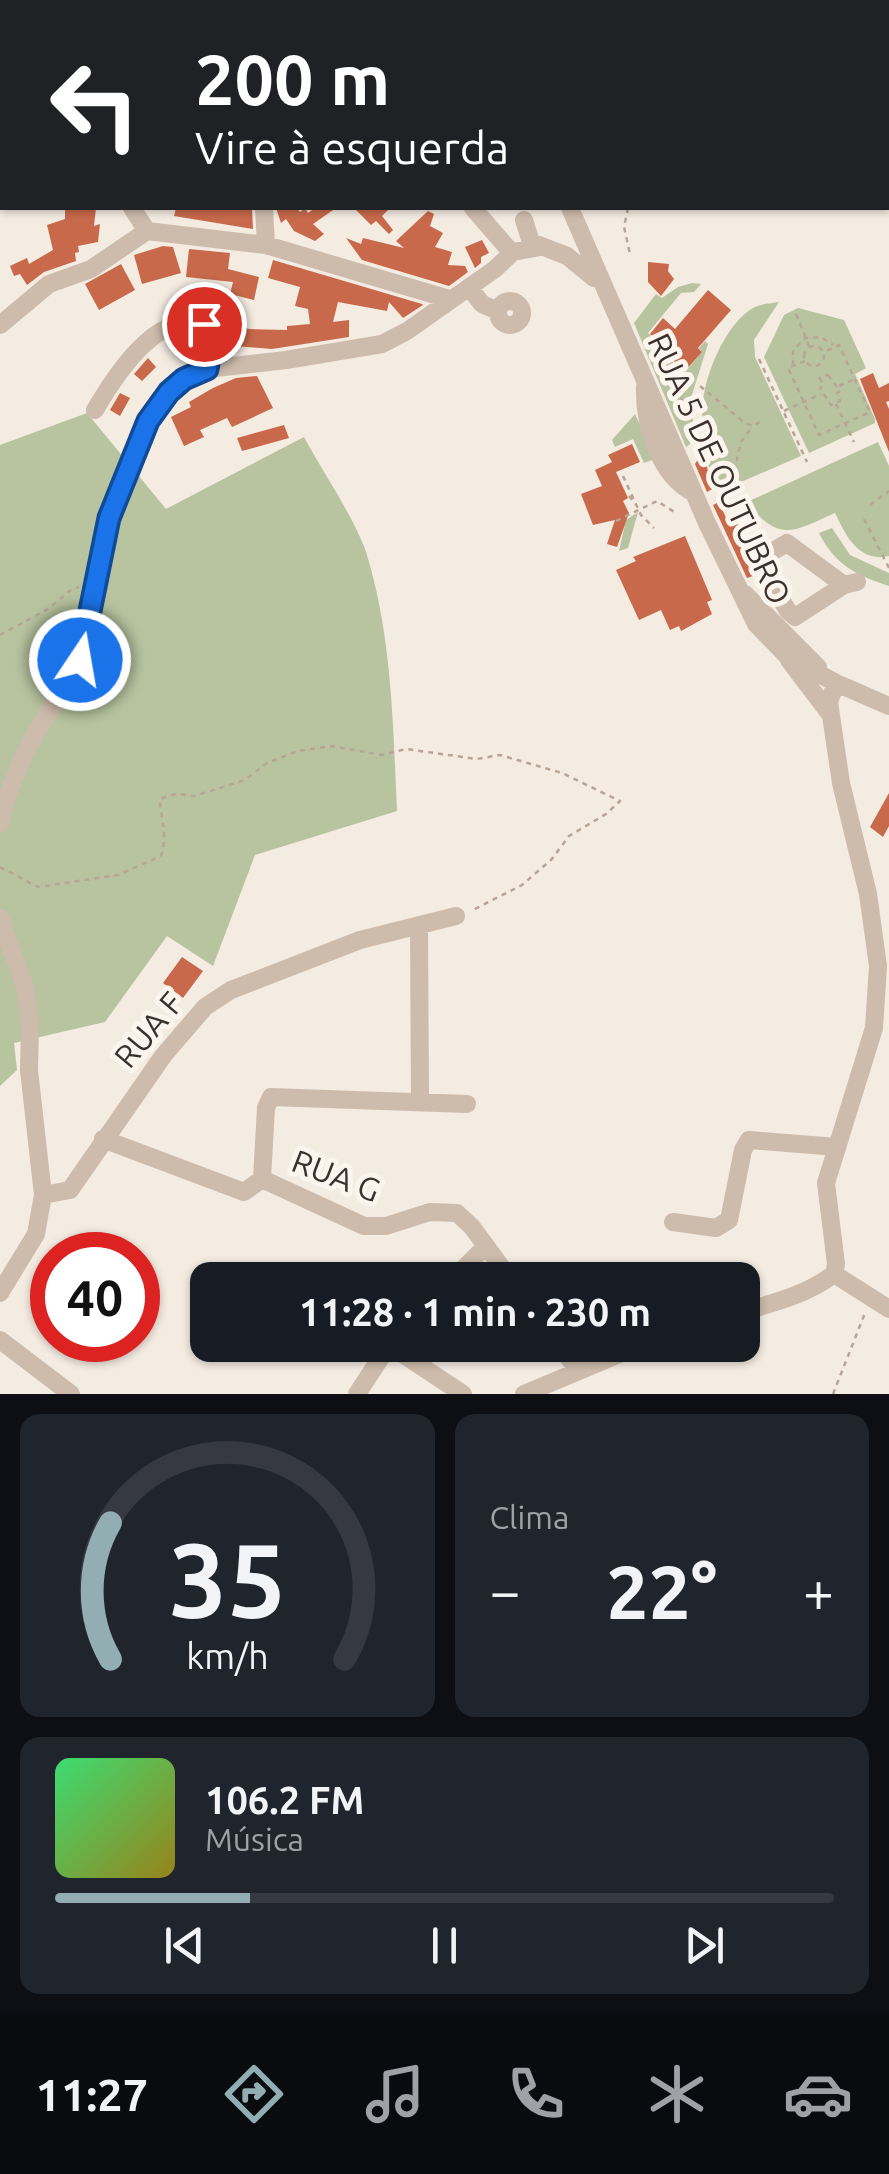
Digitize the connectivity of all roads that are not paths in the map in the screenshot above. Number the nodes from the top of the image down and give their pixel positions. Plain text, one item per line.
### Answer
1 (133, 210) edge
2 (264, 210) edge
3 (475, 210) edge
4 (571, 210) edge
5 (525, 214) edge
6 (147, 231) junction
7 (582, 236) junction
8 (266, 245) junction
9 (540, 248) junction
10 (513, 252) junction
11 (562, 254) junction
12 (469, 287) junction
13 (604, 290) junction
14 (449, 299) junction
15 (498, 311) dead end
16 (0, 325) edge
17 (207, 369) junction
18 (95, 410) dead end
19 (767, 576) junction
20 (737, 587) junction
21 (788, 657) junction
22 (839, 684) junction
23 (889, 706) edge
24 (831, 714) junction
25 (836, 736) junction
26 (0, 824) edge
27 (456, 916) road end
28 (0, 918) edge
29 (420, 925) junction
30 (420, 1102) junction
31 (467, 1104) dead end
32 (104, 1139) junction
33 (837, 1147) junction
34 (262, 1179) junction
35 (43, 1196) junction
36 (672, 1222) dead end
37 (486, 1246) junction
38 (470, 1262) edge
39 (498, 1262) edge
40 (834, 1274) junction
41 (0, 1292) edge
42 (760, 1306) edge
43 (889, 1310) edge
44 (0, 1340) edge
45 (378, 1362) edge
46 (415, 1362) edge
47 (573, 1362) edge
48 (596, 1362) edge
49 (578, 1369) junction
50 (71, 1394) edge
51 (357, 1394) edge
52 (463, 1394) edge
53 (524, 1394) edge

1 - 6 street
2 - 8 street
3 - 10 street
4 - 7 street, RUA 5 DE OUTUBRO
5 - 9 street
5 - 10 street
6 - 8 street
6 - 16 street
7 - 11 street
7 - 13 street, RUA 5 DE OUTUBRO
8 - 14 street
9 - 10 street
9 - 11 street
10 - 12 street
11 - 13 street, RUA 5 DE OUTUBRO
12 - 14 street
12 - 15 street
13 - 20 street, RUA 5 DE OUTUBRO
14 - 17 street
17 - 18 street
17 - 26 street
19 - 19 street
19 - 20 street
20 - 21 street, RUA 5 DE OUTUBRO
20 - 22 street
21 - 22 street, RUA 5 DE OUTUBRO
21 - 24 street
22 - 23 street, RUA 5 DE OUTUBRO
22 - 24 street
22 - 25 street
24 - 25 street
25 - 33 street
27 - 29 street, RUA F
28 - 35 street
29 - 30 street
29 - 32 street, RUA F
30 - 31 street
30 - 34 street
32 - 34 street, RUA G
32 - 35 street, RUA F
33 - 36 street
33 - 40 street
34 - 37 street, RUA G
35 - 41 street
37 - 38 street
37 - 39 street
40 - 42 street
40 - 43 street
44 - 50 street
45 - 51 street
46 - 52 street
47 - 49 street
48 - 49 street
49 - 53 street

